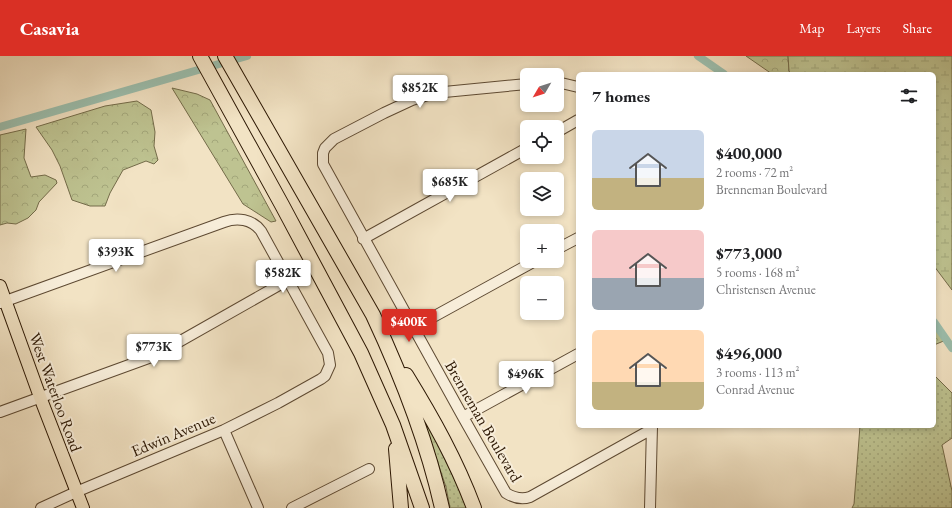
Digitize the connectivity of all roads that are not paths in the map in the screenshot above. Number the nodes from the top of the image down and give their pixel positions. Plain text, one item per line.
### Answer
1 (200, 56) edge
2 (225, 56) edge
3 (564, 84) edge
4 (520, 85) edge
5 (576, 87) edge
6 (576, 121) edge
7 (564, 128) edge
8 (520, 152) edge
9 (363, 239) junction
10 (576, 239) edge
11 (564, 245) edge
12 (522, 268) edge
13 (288, 280) junction
14 (0, 286) edge
15 (3, 302) edge
16 (413, 328) junction
17 (389, 349) junction
18 (576, 355) edge
19 (40, 397) junction
20 (0, 412) edge
21 (463, 417) junction
22 (650, 428) edge
23 (652, 428) edge
24 (224, 430) junction
25 (394, 431) junction
26 (369, 469) dead end
27 (76, 492) junction
28 (40, 508) edge
29 (83, 508) edge
30 (258, 508) edge
31 (292, 508) edge
32 (401, 508) edge
33 (422, 508) edge
34 (442, 508) edge
35 (474, 508) edge
36 (650, 508) edge

1 - 25 highway
2 - 17 highway
3 - 5 street
4 - 9 street, Brenneman Boulevard
6 - 7 street
8 - 9 street
9 - 16 street, Brenneman Boulevard
10 - 11 street
12 - 16 street
13 - 15 street, Edwin Avenue
13 - 19 street
13 - 24 street, Edwin Avenue
14 - 15 main road, West Waterloo Road
15 - 19 main road, West Waterloo Road
16 - 21 street, Brenneman Boulevard
17 - 34 highway
17 - 35 highway
18 - 21 street
19 - 20 street
19 - 27 main road, West Waterloo Road
21 - 22 street, Brenneman Boulevard
23 - 36 street
24 - 27 street, Edwin Avenue
24 - 30 street
25 - 32 highway
25 - 33 highway
26 - 31 street
27 - 28 street, Edwin Avenue
27 - 29 main road, West Waterloo Road

